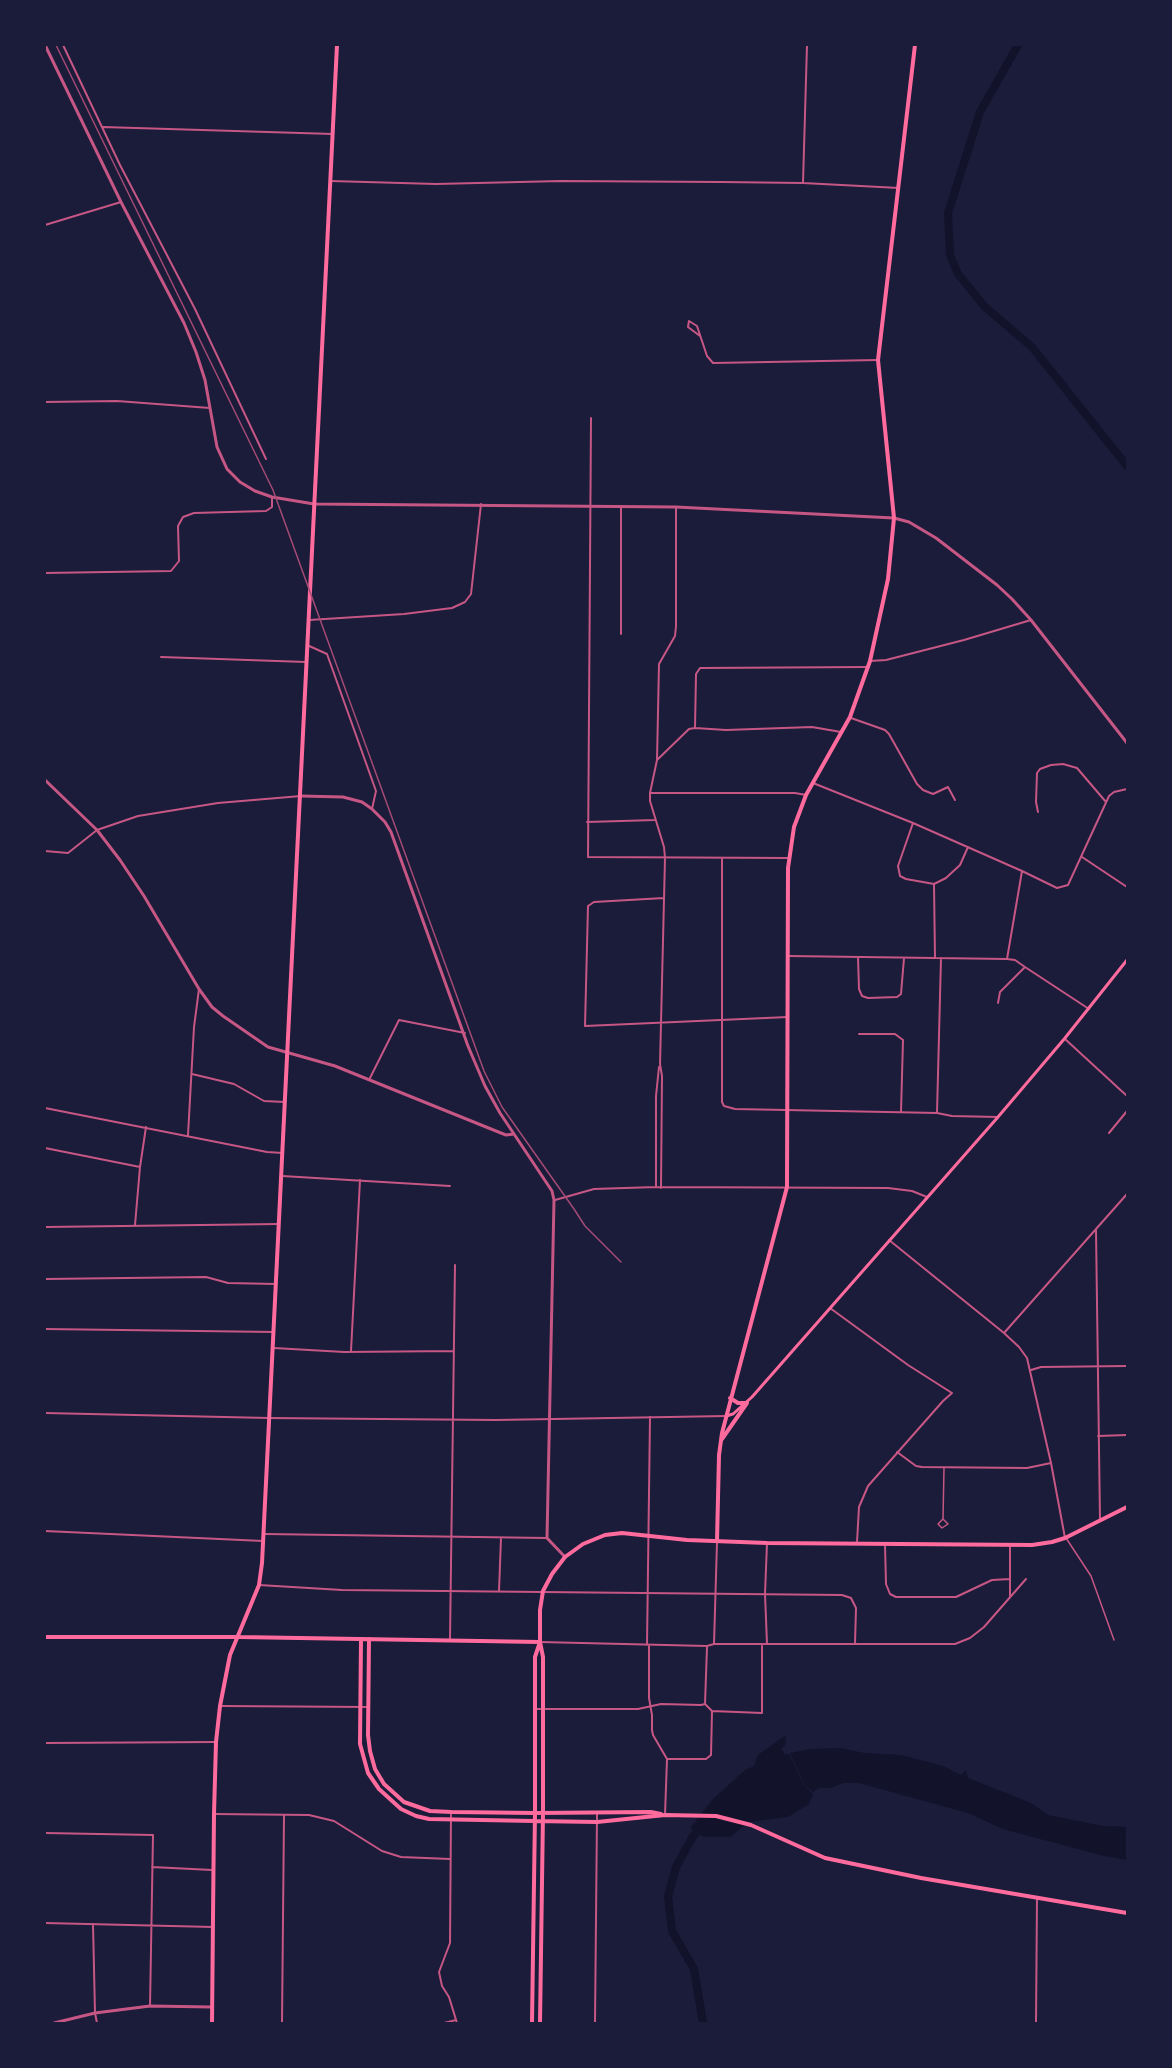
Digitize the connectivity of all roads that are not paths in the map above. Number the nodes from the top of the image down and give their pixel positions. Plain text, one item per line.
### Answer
1 (45, 45) edge
2 (63, 45) edge
3 (337, 45) edge
4 (807, 45) edge
5 (915, 45) edge
6 (104, 128) junction
7 (333, 134) junction
8 (331, 181) junction
9 (803, 183) junction
10 (899, 188) junction
11 (121, 201) junction
12 (45, 225) edge
13 (700, 336) junction
14 (878, 360) junction
15 (45, 402) edge
16 (210, 408) junction
17 (591, 418) dead end
18 (266, 459) dead end
19 (272, 497) junction
20 (314, 504) junction
21 (481, 504) junction
22 (590, 506) junction
23 (621, 506) junction
24 (676, 507) junction
25 (894, 518) junction
26 (45, 573) edge
27 (308, 620) junction
28 (1032, 620) junction
29 (621, 634) dead end
30 (307, 645) junction
31 (161, 657) dead end
32 (870, 661) junction
33 (306, 662) junction
34 (867, 667) junction
35 (850, 717) junction
36 (695, 728) junction
37 (842, 732) junction
38 (1127, 743) edge
39 (657, 760) junction
40 (45, 780) edge
41 (813, 783) junction
42 (1127, 789) edge
43 (650, 793) junction
44 (806, 795) junction
45 (301, 796) junction
46 (956, 800) dead end
47 (1106, 802) junction
48 (372, 808) junction
49 (1038, 812) dead end
50 (655, 820) junction
51 (587, 822) junction
52 (913, 823) junction
53 (97, 830) junction
54 (968, 847) junction
55 (45, 851) edge
56 (1082, 857) junction
57 (665, 858) junction
58 (722, 858) junction
59 (789, 858) junction
60 (1022, 871) junction
61 (934, 884) junction
62 (1127, 887) edge
63 (664, 898) junction
64 (787, 956) junction
65 (858, 957) junction
66 (904, 958) junction
67 (935, 958) junction
68 (941, 958) junction
69 (1007, 959) junction
70 (1127, 960) edge
71 (1025, 967) junction
72 (199, 989) junction
73 (998, 1003) dead end
74 (1089, 1009) junction
75 (788, 1017) junction
76 (723, 1020) junction
77 (661, 1023) junction
78 (465, 1033) junction
79 (859, 1034) dead end
80 (1065, 1038) junction
81 (288, 1053) junction
82 (660, 1064) junction
83 (191, 1073) junction
84 (370, 1078) junction
85 (1127, 1096) edge
86 (285, 1102) junction
87 (45, 1108) edge
88 (788, 1108) junction
89 (1127, 1111) edge
90 (901, 1112) junction
91 (937, 1113) junction
92 (998, 1117) junction
93 (146, 1127) junction
94 (1110, 1133) dead end
95 (514, 1134) junction
96 (188, 1135) junction
97 (45, 1148) edge
98 (283, 1153) junction
99 (140, 1167) junction
100 (282, 1176) junction
101 (360, 1180) junction
102 (450, 1186) dead end
103 (656, 1187) junction
104 (661, 1188) junction
105 (787, 1188) junction
106 (1127, 1194) edge
107 (927, 1197) junction
108 (554, 1200) junction
109 (279, 1224) junction
110 (134, 1226) junction
111 (45, 1227) edge
112 (1096, 1230) junction
113 (889, 1240) junction
114 (455, 1265) dead end
115 (45, 1279) edge
116 (276, 1284) junction
117 (830, 1308) junction
118 (45, 1329) edge
119 (274, 1332) junction
120 (1004, 1333) junction
121 (273, 1348) junction
122 (351, 1352) junction
123 (454, 1352) junction
124 (1098, 1366) junction
125 (1127, 1366) edge
126 (1031, 1370) junction
127 (730, 1398) junction
128 (747, 1403) junction
129 (45, 1413) edge
130 (726, 1416) junction
131 (650, 1417) junction
132 (269, 1418) junction
133 (452, 1419) junction
134 (550, 1419) junction
135 (1127, 1435) edge
136 (1098, 1436) junction
137 (721, 1440) junction
138 (897, 1452) junction
139 (1051, 1463) junction
140 (944, 1467) junction
141 (1127, 1507) edge
142 (943, 1519) dead end
143 (1100, 1520) junction
144 (45, 1531) edge
145 (263, 1534) junction
146 (650, 1535) junction
147 (451, 1537) junction
148 (501, 1538) junction
149 (547, 1538) junction
150 (1065, 1538) junction
151 (263, 1541) junction
152 (717, 1541) junction
153 (767, 1543) junction
154 (857, 1545) junction
155 (885, 1545) junction
156 (1010, 1546) junction
157 (565, 1557) junction
158 (1010, 1579) junction
159 (1026, 1579) dead end
160 (259, 1585) junction
161 (451, 1589) junction
162 (499, 1591) junction
163 (543, 1591) junction
164 (648, 1592) junction
165 (715, 1592) junction
166 (765, 1594) junction
167 (1010, 1596) junction
168 (45, 1637) edge
169 (239, 1637) junction
170 (361, 1639) junction
171 (369, 1639) junction
172 (450, 1639) junction
173 (1114, 1640) dead end
174 (540, 1642) junction
175 (714, 1644) junction
176 (767, 1644) junction
177 (855, 1644) junction
178 (648, 1645) junction
179 (762, 1645) junction
180 (707, 1646) junction
181 (705, 1704) junction
182 (220, 1706) junction
183 (360, 1706) junction
184 (369, 1707) junction
185 (650, 1707) junction
186 (535, 1709) junction
187 (543, 1709) junction
188 (712, 1711) junction
189 (216, 1742) junction
190 (45, 1743) edge
191 (667, 1759) junction
192 (535, 1764) junction
193 (543, 1764) junction
194 (451, 1812) junction
195 (535, 1813) junction
196 (543, 1813) junction
197 (214, 1814) junction
198 (597, 1814) junction
199 (284, 1815) junction
200 (665, 1815) junction
201 (451, 1821) junction
202 (534, 1821) junction
203 (543, 1821) junction
204 (597, 1822) junction
205 (45, 1833) edge
206 (450, 1859) junction
207 (152, 1867) junction
208 (214, 1870) junction
209 (1037, 1897) junction
210 (1127, 1914) edge
211 (45, 1923) edge
212 (93, 1924) junction
213 (151, 1925) junction
214 (213, 1927) junction
215 (150, 2006) junction
216 (212, 2007) junction
217 (95, 2013) junction
218 (457, 2021) edge
219 (54, 2023) edge
220 (97, 2023) edge
221 (212, 2023) edge
222 (282, 2023) edge
223 (444, 2023) edge
224 (532, 2023) edge
225 (540, 2023) edge
226 (595, 2023) edge
227 (1036, 2023) edge

1 - 11 street
2 - 6 street
3 - 7 main road
4 - 9 street
5 - 10 main road
6 - 7 street
6 - 18 street
7 - 8 main road
8 - 9 street
8 - 20 main road
9 - 10 street
10 - 14 main road
11 - 12 street
11 - 16 street
13 - 13 street
13 - 14 street
14 - 25 main road
15 - 16 street
16 - 19 street
17 - 22 street
19 - 20 street
19 - 26 street
20 - 21 street
20 - 27 main road
21 - 22 street
21 - 27 street
22 - 23 street
22 - 51 street
23 - 24 street
23 - 29 street
24 - 25 street
24 - 39 street
25 - 28 street
25 - 32 main road
27 - 30 main road
28 - 32 street
28 - 38 street
30 - 33 main road
30 - 48 street
31 - 33 street
32 - 34 main road
33 - 45 main road
34 - 35 main road
34 - 36 street
35 - 37 main road
35 - 46 street
36 - 37 street
36 - 39 street
37 - 41 main road
39 - 43 street
40 - 53 street
41 - 44 main road
41 - 52 street
42 - 47 street
43 - 44 street
43 - 50 street
44 - 59 main road
45 - 48 street
45 - 53 street
45 - 81 main road
47 - 49 street
47 - 56 street
48 - 78 street
50 - 51 street
50 - 57 street
51 - 57 street
52 - 54 street
52 - 61 street
53 - 55 street
53 - 72 street
54 - 60 street
54 - 61 street
56 - 60 street
56 - 62 street
57 - 58 street
57 - 63 street
58 - 59 street
58 - 76 street
59 - 64 main road
60 - 69 street
61 - 67 street
63 - 77 street
63 - 77 street
64 - 65 street
64 - 75 main road
65 - 66 street
65 - 66 street
66 - 67 street
67 - 68 street
68 - 69 street
68 - 91 street
69 - 71 street
70 - 74 main road
71 - 73 street
71 - 74 street
72 - 81 street
72 - 83 street
74 - 80 main road
75 - 76 street
75 - 88 main road
76 - 77 street
76 - 88 street
77 - 82 street
78 - 84 street
78 - 95 street
79 - 90 street
80 - 85 street
80 - 92 main road
81 - 84 street
81 - 86 main road
82 - 103 street
82 - 104 street
83 - 86 street
83 - 96 street
84 - 95 street
86 - 98 main road
87 - 93 street
88 - 90 street
88 - 105 main road
89 - 94 street
90 - 91 street
91 - 92 street
92 - 107 main road
93 - 96 street
93 - 99 street
95 - 108 street
96 - 98 street
97 - 99 street
98 - 100 main road
99 - 110 street
100 - 101 street
100 - 109 main road
101 - 102 street
101 - 122 street
103 - 104 street
103 - 108 street
104 - 105 street
105 - 107 street
105 - 127 main road
106 - 112 street
107 - 113 main road
108 - 134 street
109 - 110 street
109 - 116 main road
110 - 111 street
112 - 120 street
112 - 124 street
113 - 117 main road
113 - 120 street
114 - 123 street
115 - 116 street
116 - 119 main road
117 - 128 main road
117 - 138 street
118 - 119 street
119 - 121 main road
120 - 126 street
121 - 122 street
121 - 132 main road
122 - 123 street
123 - 133 street
124 - 125 street
124 - 126 street
124 - 136 street
126 - 139 street
127 - 128 main road
127 - 130 main road
128 - 130 main road
128 - 137 main road
129 - 132 street
130 - 131 street
130 - 137 main road
131 - 134 street
131 - 146 street
132 - 133 street
132 - 145 main road
133 - 134 street
133 - 147 street
134 - 149 street
135 - 136 street
136 - 143 street
137 - 152 main road
138 - 140 street
138 - 154 street
139 - 140 street
139 - 150 street
140 - 142 lane
141 - 143 main road
143 - 150 main road
144 - 151 street
145 - 147 street
145 - 151 main road
146 - 152 main road
146 - 157 main road
146 - 164 street
147 - 148 street
147 - 161 street
148 - 149 street
148 - 162 street
149 - 157 street
150 - 156 main road
150 - 173 lane
151 - 160 main road
152 - 153 main road
152 - 165 street
153 - 154 main road
153 - 166 street
154 - 155 main road
155 - 156 main road
155 - 158 street
156 - 158 street
157 - 163 main road
158 - 167 street
159 - 167 street
160 - 161 street
160 - 169 main road
161 - 162 street
161 - 172 street
162 - 163 street
163 - 164 street
163 - 174 main road
164 - 165 street
164 - 178 street
165 - 166 street
165 - 175 street
166 - 176 street
166 - 177 street
167 - 177 street
168 - 169 main road
169 - 170 main road
169 - 182 main road
170 - 171 main road
170 - 183 main road
171 - 172 main road
171 - 184 main road
172 - 174 main road
174 - 178 street
174 - 186 main road
174 - 187 main road
175 - 179 street
175 - 180 street
176 - 177 street
176 - 179 street
178 - 180 street
178 - 185 street
179 - 188 street
180 - 181 street
181 - 185 street
181 - 188 street
182 - 183 street
182 - 189 main road
183 - 184 street
183 - 201 main road
184 - 194 main road
185 - 187 street
185 - 191 street
186 - 187 street
186 - 192 main road
187 - 193 main road
188 - 191 street
189 - 190 street
189 - 197 main road
191 - 200 street
192 - 193 street
192 - 195 main road
193 - 196 main road
194 - 195 main road
194 - 201 street
195 - 196 main road
195 - 202 main road
196 - 198 main road
196 - 203 main road
197 - 199 street
197 - 208 main road
198 - 200 main road
198 - 204 street
199 - 206 street
199 - 222 street
200 - 204 main road
200 - 209 main road
201 - 202 main road
201 - 206 street
202 - 203 main road
202 - 224 main road
203 - 204 main road
203 - 225 main road
204 - 226 street
205 - 207 street
206 - 218 street
207 - 208 street
207 - 213 street
208 - 214 main road
209 - 210 main road
209 - 227 street
211 - 212 street
212 - 213 street
212 - 217 street
213 - 214 street
213 - 215 street
214 - 216 main road
215 - 216 street
215 - 217 street
216 - 221 main road
217 - 219 street
217 - 220 street
218 - 223 street

